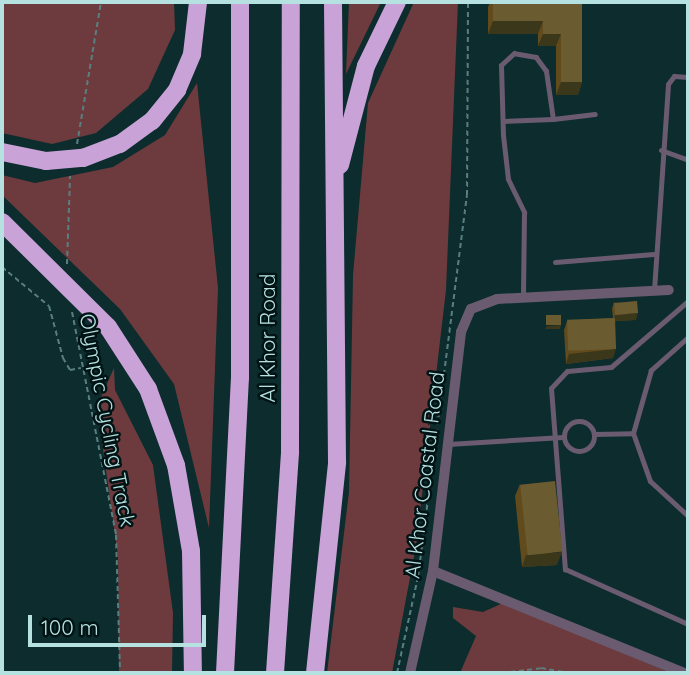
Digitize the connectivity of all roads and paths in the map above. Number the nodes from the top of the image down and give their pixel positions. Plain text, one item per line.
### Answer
1 (101, 2) edge
2 (198, 2) edge
3 (240, 2) edge
4 (291, 2) edge
5 (333, 2) edge
6 (397, 2) edge
7 (468, 2) edge
8 (688, 77) edge
9 (595, 114) dead end
10 (554, 119) junction
11 (503, 121) junction
12 (661, 150) junction
13 (2, 152) edge
14 (75, 152) dead end
15 (688, 160) edge
16 (71, 170) dead end
17 (335, 186) junction
18 (688, 210) edge
19 (2, 222) edge
20 (654, 254) junction
21 (555, 262) dead end
22 (2, 267) edge
23 (68, 272) dead end
24 (688, 272) edge
25 (654, 290) junction
26 (670, 290) dead end
27 (523, 298) junction
28 (688, 301) edge
29 (72, 309) dead end
30 (688, 337) edge
31 (82, 368) junction
32 (634, 433) junction
33 (594, 434) junction
34 (555, 437) junction
35 (563, 437) junction
36 (447, 444) junction
37 (688, 516) edge
38 (433, 571) junction
39 (688, 624) edge
40 (120, 673) edge
41 (193, 673) edge
42 (225, 673) edge
43 (275, 673) edge
44 (315, 673) edge
45 (397, 673) edge
46 (410, 673) edge
47 (502, 673) edge
48 (568, 673) edge
49 (684, 673) edge

1 - 14 path
2 - 13 highway
3 - 42 highway, Al Khor Road
4 - 43 highway, Al Khor Road
5 - 17 highway
6 - 17 highway
7 - 45 path
8 - 12 lane
9 - 10 lane
10 - 11 lane
10 - 11 lane
11 - 27 lane
12 - 15 lane
12 - 20 lane
16 - 23 path
17 - 44 highway
18 - 24 lane
19 - 41 highway
20 - 21 lane
20 - 25 lane
22 - 31 path
25 - 26 street
25 - 27 street
27 - 36 street, Al Khor Coastal Road
28 - 34 lane
29 - 31 path, Olympic Cycling Track
30 - 32 lane
31 - 40 path, Olympic Cycling Track
32 - 33 lane
32 - 37 lane
33 - 35 lane
33 - 35 lane
34 - 35 lane
34 - 36 lane
34 - 39 lane
36 - 38 street, Al Khor Coastal Road
38 - 46 street, Al Khor Coastal Road
38 - 49 street
47 - 48 path

